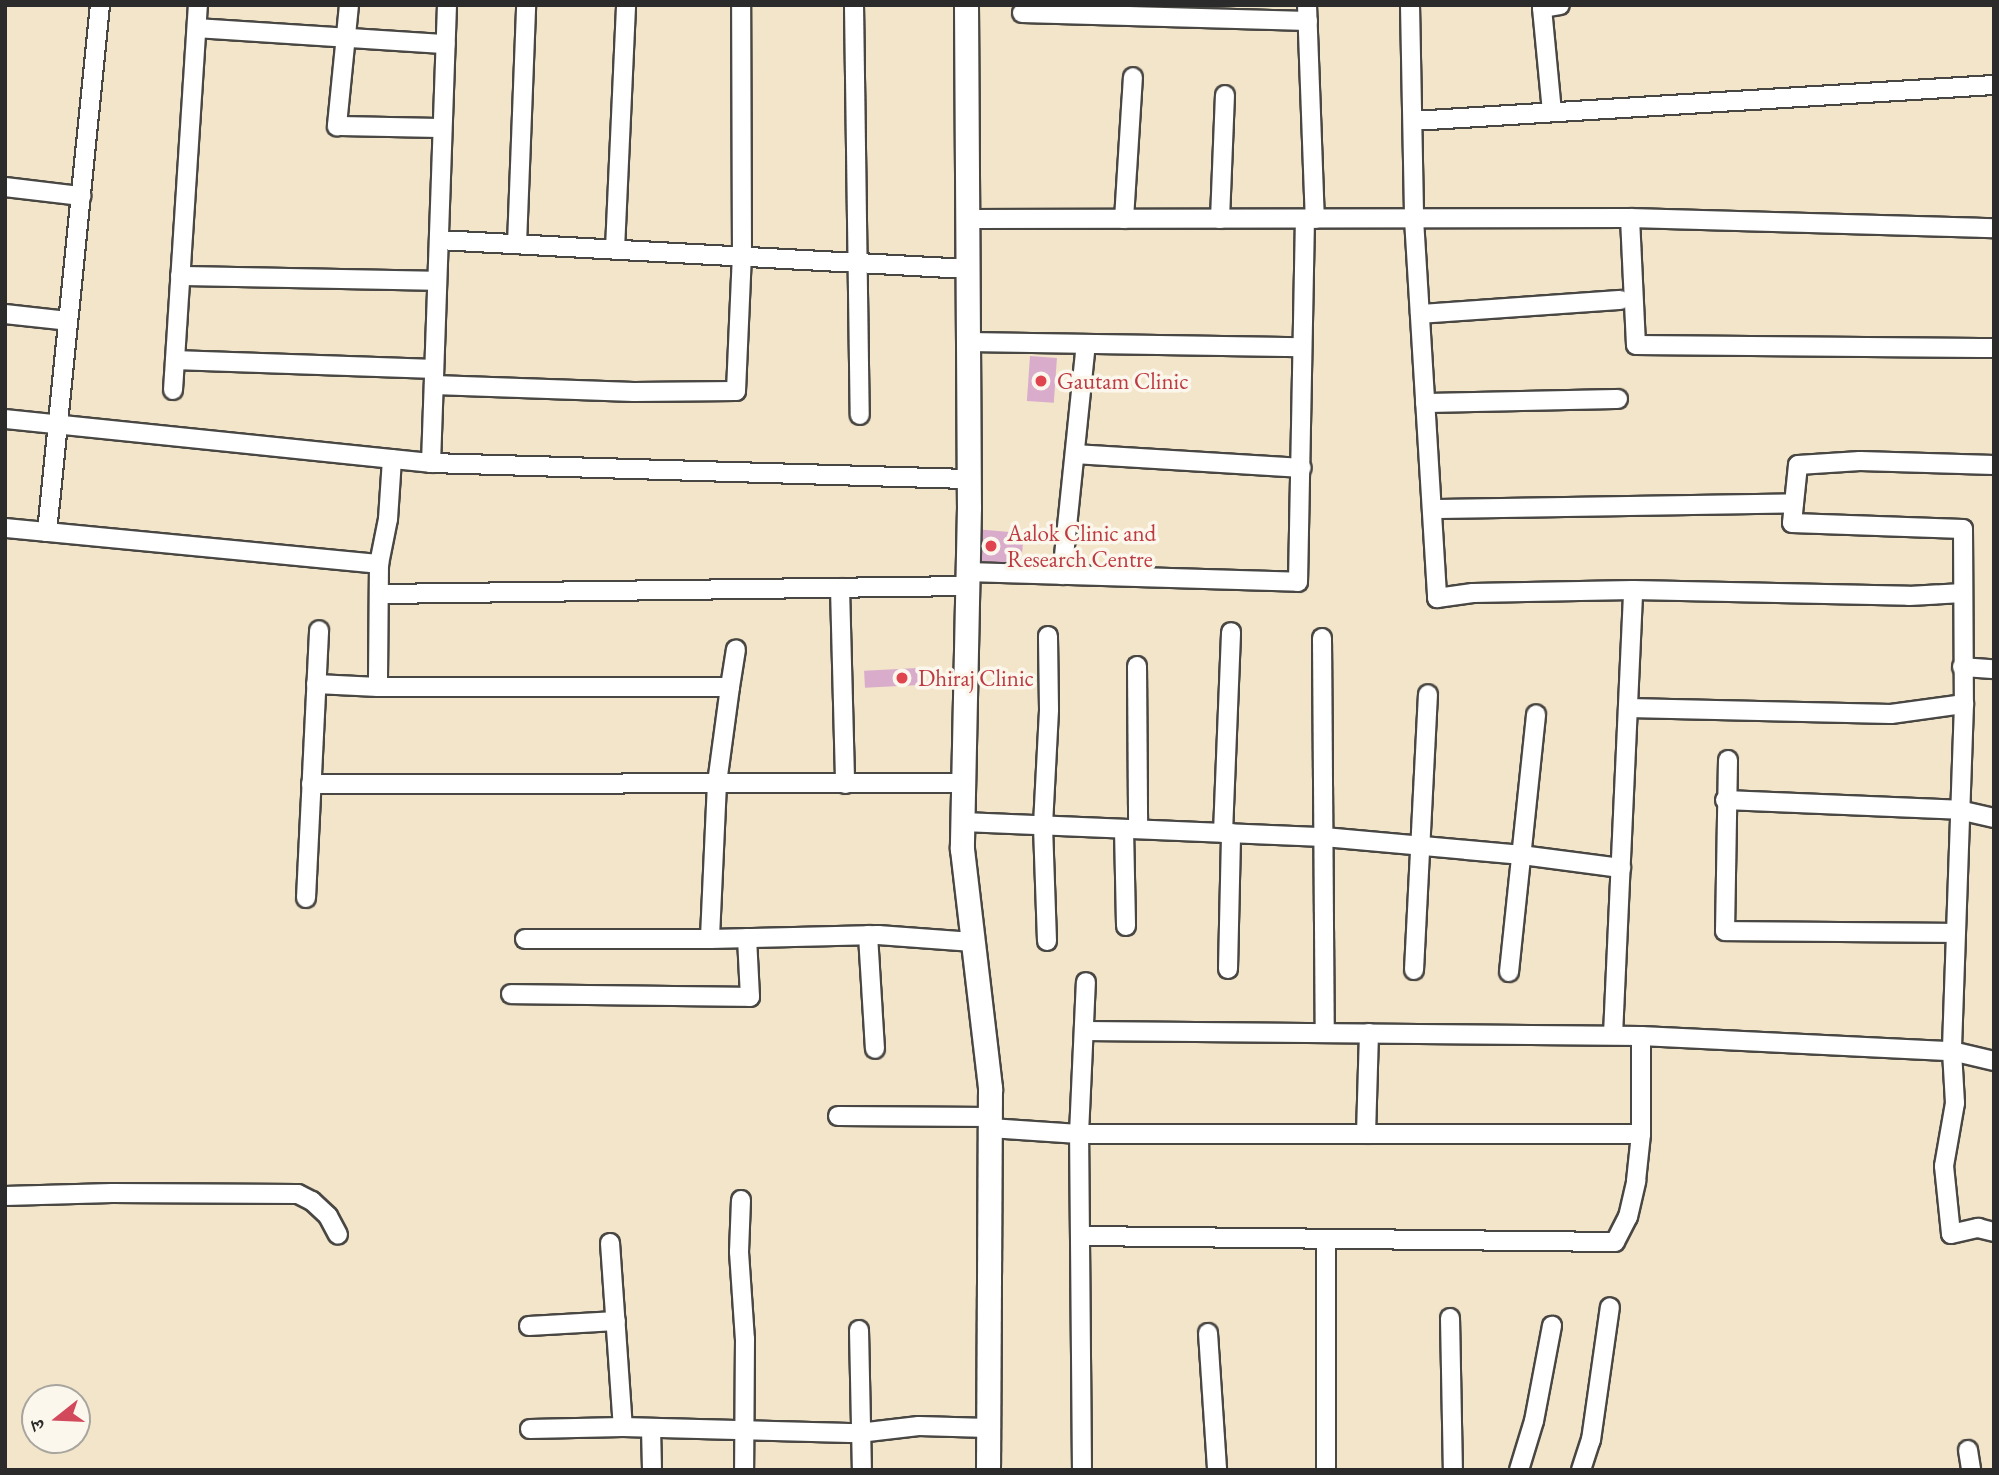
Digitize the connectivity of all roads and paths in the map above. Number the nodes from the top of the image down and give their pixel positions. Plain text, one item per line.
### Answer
1 (100, 5) edge
2 (198, 5) edge
3 (349, 5) edge
4 (447, 5) edge
5 (526, 5) edge
6 (626, 5) edge
7 (741, 5) edge
8 (854, 5) edge
9 (966, 5) edge
10 (1410, 5) edge
11 (1548, 6) edge
12 (1045, 9) edge
13 (1213, 12) edge
14 (1021, 13) dead end
15 (1307, 13) edge
16 (197, 28) junction
17 (345, 40) junction
18 (445, 44) junction
19 (1133, 77) dead end
20 (1994, 85) edge
21 (1225, 94) dead end
22 (1552, 113) junction
23 (1413, 121) junction
24 (442, 128) junction
25 (5, 187) edge
26 (81, 195) junction
27 (1630, 218) junction
28 (967, 219) junction
29 (1124, 219) junction
30 (1220, 219) junction
31 (1310, 219) junction
32 (1414, 219) junction
33 (1994, 228) edge
34 (439, 240) junction
35 (517, 244) junction
36 (615, 248) junction
37 (741, 254) junction
38 (858, 264) junction
39 (968, 269) junction
40 (180, 276) junction
41 (437, 281) junction
42 (1621, 300) dead end
43 (5, 314) edge
44 (1420, 314) junction
45 (68, 321) junction
46 (968, 342) junction
47 (1086, 344) junction
48 (1302, 347) junction
49 (1994, 348) edge
50 (175, 360) junction
51 (434, 377) junction
52 (173, 390) dead end
53 (1618, 399) dead end
54 (1425, 403) junction
55 (860, 415) dead end
56 (5, 419) edge
57 (58, 422) junction
58 (1075, 454) junction
59 (392, 459) junction
60 (431, 463) junction
61 (1994, 465) edge
62 (1302, 468) junction
63 (968, 479) junction
64 (1794, 503) junction
65 (1432, 509) junction
66 (5, 528) edge
67 (47, 532) junction
68 (379, 564) junction
69 (1062, 575) junction
70 (967, 579) junction
71 (840, 587) junction
72 (1633, 590) junction
73 (1963, 593) junction
74 (381, 594) junction
75 (319, 630) dead end
76 (1231, 632) dead end
77 (1048, 636) dead end
78 (1322, 638) dead end
79 (736, 649) dead end
80 (1137, 666) dead end
81 (1962, 667) junction
82 (1994, 670) edge
83 (316, 684) junction
84 (378, 687) junction
85 (730, 687) junction
86 (1427, 694) dead end
87 (1964, 704) junction
88 (1628, 708) junction
89 (1536, 714) dead end
90 (1728, 760) dead end
91 (717, 783) junction
92 (964, 783) junction
93 (311, 784) junction
94 (845, 784) junction
95 (1726, 800) junction
96 (1959, 810) junction
97 (1994, 818) edge
98 (963, 822) junction
99 (1043, 825) junction
100 (1131, 829) junction
101 (1227, 833) junction
102 (1324, 837) junction
103 (1418, 847) junction
104 (1522, 855) junction
105 (1621, 868) junction
106 (306, 898) dead end
107 (1126, 926) dead end
108 (1954, 933) junction
109 (868, 935) junction
110 (525, 939) dead end
111 (710, 939) junction
112 (747, 939) junction
113 (1047, 941) dead end
114 (973, 942) junction
115 (1228, 969) dead end
116 (1414, 971) dead end
117 (1509, 972) dead end
118 (1086, 982) dead end
119 (511, 994) dead end
120 (1084, 1031) junction
121 (1325, 1033) junction
122 (1369, 1033) junction
123 (1614, 1035) junction
124 (1641, 1035) junction
125 (875, 1049) dead end
126 (1952, 1051) junction
127 (1994, 1061) edge
128 (838, 1116) dead end
129 (989, 1123) junction
130 (1079, 1133) junction
131 (1366, 1134) junction
132 (1641, 1134) junction
133 (5, 1196) edge
134 (741, 1200) dead end
135 (1994, 1231) edge
136 (338, 1235) dead end
137 (1080, 1236) junction
138 (1326, 1239) junction
139 (610, 1243) dead end
140 (1611, 1307) dead end
141 (1450, 1318) dead end
142 (616, 1321) junction
143 (529, 1326) dead end
144 (1552, 1326) dead end
145 (859, 1330) dead end
146 (1208, 1333) dead end
147 (623, 1427) junction
148 (651, 1428) junction
149 (988, 1428) junction
150 (530, 1429) dead end
151 (743, 1431) junction
152 (859, 1433) junction
153 (1968, 1450) dead end
154 (652, 1470) edge
155 (744, 1470) edge
156 (862, 1470) edge
157 (988, 1470) edge
158 (1082, 1470) edge
159 (1217, 1470) edge
160 (1326, 1470) edge
161 (1453, 1470) edge
162 (1519, 1470) edge
163 (1581, 1470) edge
164 (1971, 1470) edge

1 - 26 street
2 - 16 street
3 - 17 street
4 - 18 street
5 - 35 street
6 - 36 street
7 - 37 street
8 - 38 street
9 - 28 street
10 - 23 street
11 - 22 street
12 - 13 street
12 - 14 street
13 - 15 street
15 - 31 street
16 - 17 street
16 - 40 street
17 - 18 street
17 - 24 street
18 - 24 street
19 - 29 street
20 - 22 street
21 - 30 street
22 - 23 street
23 - 32 street
24 - 34 street
25 - 26 street
26 - 45 street
27 - 32 street
27 - 33 street
27 - 49 street
28 - 29 street
28 - 39 street
29 - 30 street
30 - 31 street
31 - 32 street
31 - 48 street
32 - 44 street
34 - 35 street
34 - 41 street
35 - 36 street
36 - 37 street
37 - 38 street
37 - 51 street
38 - 39 street
38 - 55 street
39 - 46 street
40 - 41 street
40 - 50 street
41 - 51 street
42 - 44 street
43 - 45 street
44 - 54 street
45 - 57 street
46 - 47 street
46 - 63 street
47 - 48 street
47 - 58 street
48 - 62 street
50 - 51 street
50 - 52 street
51 - 60 street
53 - 54 street
54 - 65 street
56 - 57 street
57 - 59 street
57 - 67 street
58 - 62 street
58 - 69 street
59 - 60 street
59 - 68 street
60 - 63 street
61 - 64 street
62 - 69 street
63 - 70 street
64 - 65 street
64 - 73 street
65 - 72 street
66 - 67 street
67 - 68 street
68 - 74 street
69 - 70 street
70 - 71 street
70 - 92 street
71 - 74 street
71 - 94 street
72 - 73 street
72 - 88 street
73 - 81 street
74 - 84 street
75 - 83 street
76 - 101 street
77 - 99 street
78 - 102 street
79 - 85 street
80 - 100 street
81 - 82 street
81 - 87 street
83 - 84 street
83 - 93 street
84 - 85 street
85 - 91 street
86 - 103 street
87 - 88 street
87 - 96 street
88 - 105 street
89 - 104 street
90 - 95 street
91 - 93 street
91 - 94 street
91 - 111 street
92 - 94 street
92 - 98 street
93 - 106 street
95 - 96 street
95 - 108 street
96 - 97 street
96 - 108 street
98 - 99 street
98 - 114 street
99 - 100 street
99 - 113 street
100 - 101 street
100 - 107 street
101 - 102 street
101 - 115 street
102 - 103 street
102 - 121 street
103 - 104 street
103 - 116 street
104 - 105 street
104 - 117 street
105 - 123 street
108 - 126 street
109 - 112 street
109 - 114 street
109 - 125 street
110 - 111 street
111 - 112 street
112 - 119 street
114 - 129 street
118 - 120 street
120 - 121 street
120 - 130 street
121 - 122 street
122 - 123 street
122 - 131 street
123 - 124 street
124 - 126 street
124 - 132 street
126 - 127 street
126 - 135 street
128 - 129 street
129 - 130 street
129 - 149 street
130 - 131 street
130 - 137 street
131 - 132 street
132 - 138 street
133 - 136 street
134 - 151 street
137 - 138 street
137 - 158 street
138 - 160 street
139 - 142 street
140 - 163 street
141 - 161 street
142 - 143 street
142 - 147 street
144 - 162 street
145 - 152 street
146 - 159 street
147 - 148 street
147 - 150 street
148 - 151 street
148 - 154 street
149 - 152 street
149 - 157 street
151 - 152 street
151 - 155 street
152 - 156 street
153 - 164 street

